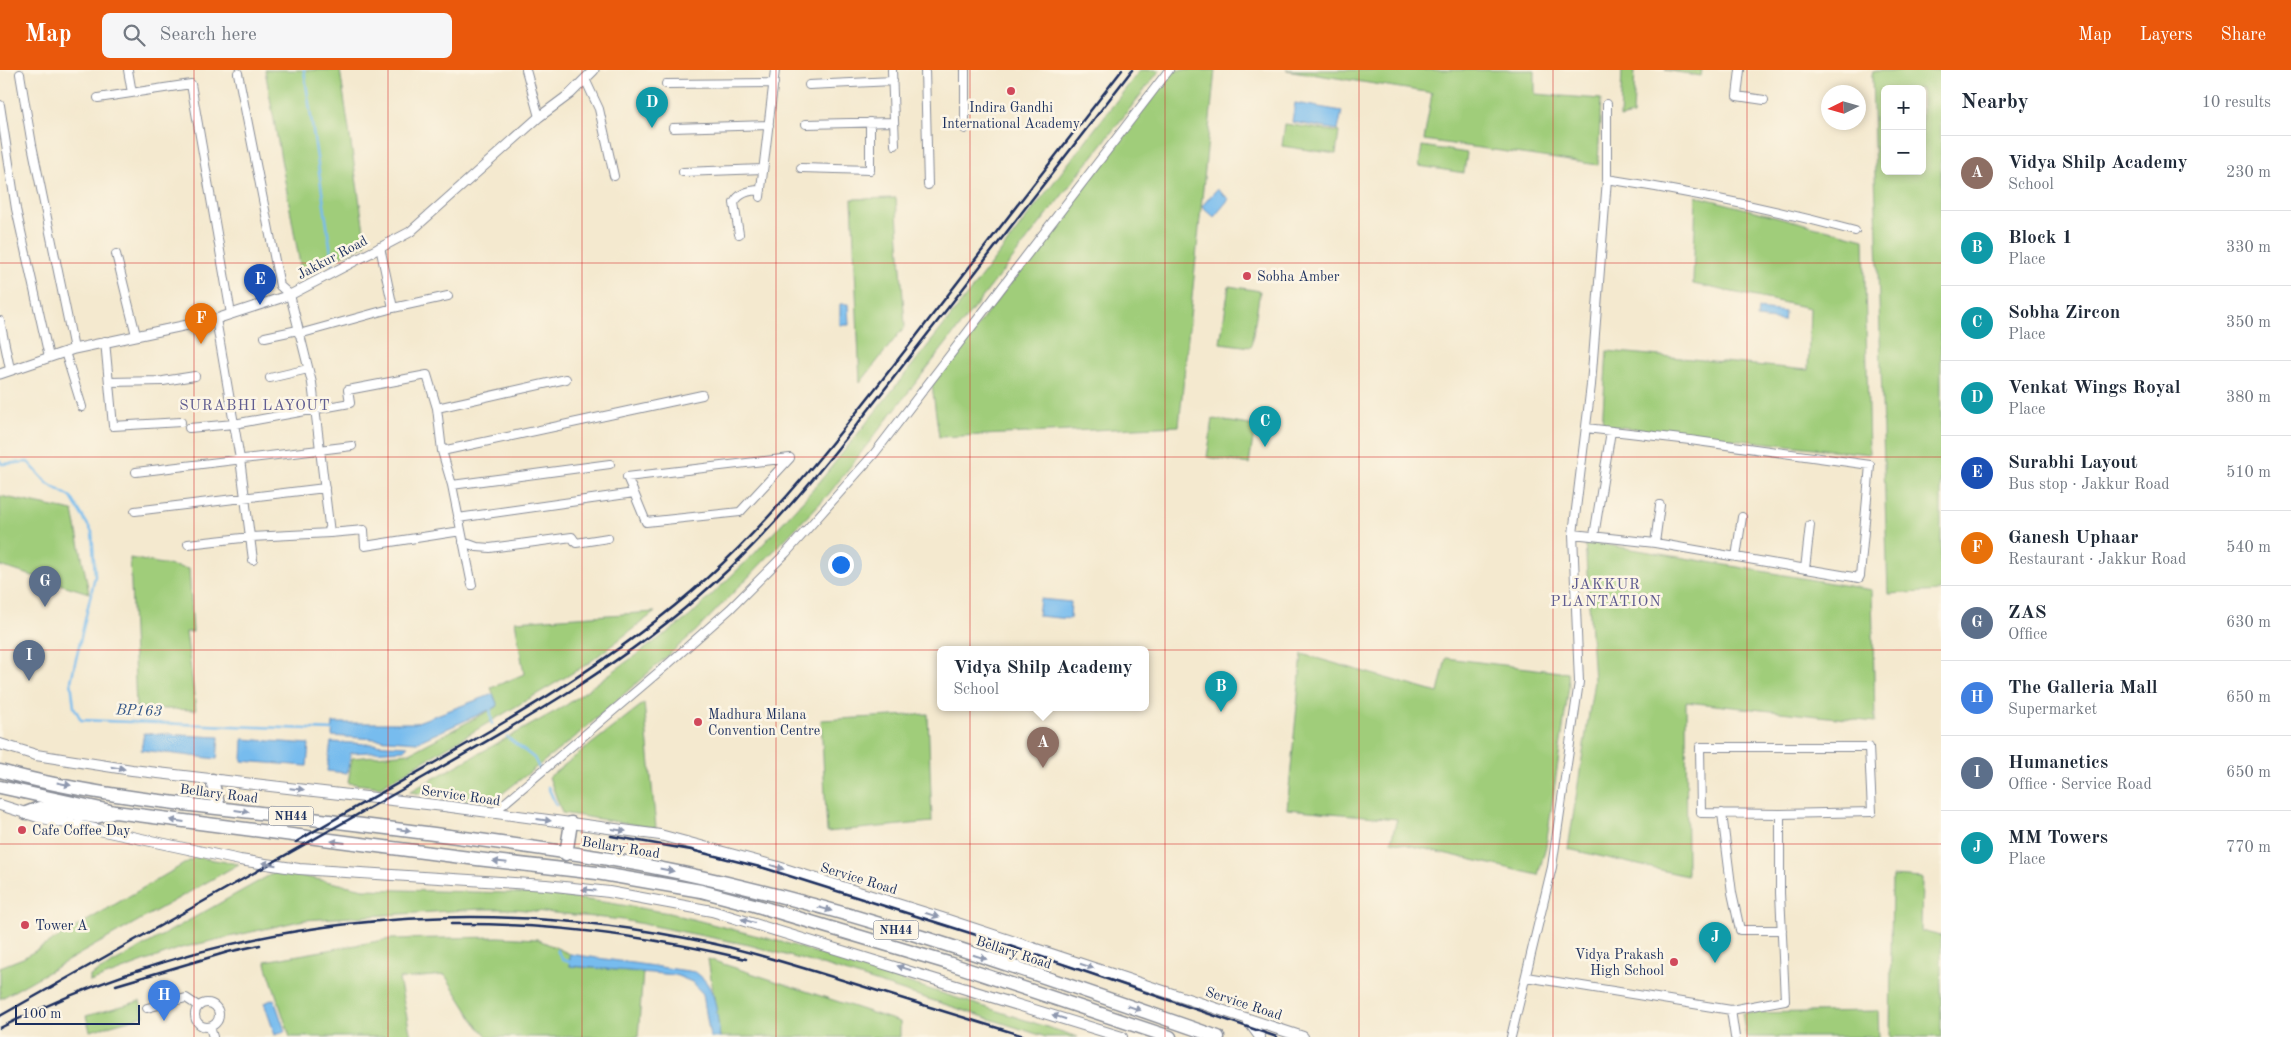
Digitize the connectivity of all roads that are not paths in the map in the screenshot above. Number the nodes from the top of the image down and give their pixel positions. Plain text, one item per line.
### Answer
1 (128, 70) edge
2 (526, 70) edge
3 (594, 70) edge
4 (775, 70) edge
5 (892, 70) edge
6 (926, 70) edge
7 (965, 70) edge
8 (1169, 70) edge
9 (1740, 70) edge
10 (238, 73) dead end
11 (20, 74) dead end
12 (585, 79) junction
13 (893, 81) junction
14 (666, 84) dead end
15 (774, 84) junction
16 (809, 85) dead end
17 (132, 93) junction
18 (98, 98) dead end
19 (1764, 100) dead end
20 (1607, 104) dead end
21 (0, 105) edge
22 (540, 117) junction
23 (870, 122) junction
24 (894, 122) junction
25 (806, 124) dead end
26 (768, 125) junction
27 (673, 128) dead end
28 (965, 129) dead end
29 (895, 145) dead end
30 (801, 168) dead end
31 (763, 170) junction
32 (683, 172) dead end
33 (614, 176) dead end
34 (1607, 179) junction
35 (928, 185) dead end
36 (1856, 231) dead end
37 (739, 234) dead end
38 (380, 247) junction
39 (116, 254) dead end
40 (290, 295) junction
41 (448, 296) dead end
42 (393, 308) junction
43 (231, 314) junction
44 (216, 318) junction
45 (0, 321) edge
46 (299, 332) junction
47 (136, 335) junction
48 (265, 336) dead end
49 (105, 341) junction
50 (70, 351) junction
51 (49, 357) junction
52 (10, 369) junction
53 (308, 369) junction
54 (0, 374) edge
55 (195, 376) dead end
56 (270, 378) dead end
57 (566, 379) dead end
58 (109, 382) junction
59 (702, 395) dead end
60 (82, 407) dead end
61 (437, 408) junction
62 (315, 410) junction
63 (181, 422) dead end
64 (234, 424) junction
65 (189, 428) dead end
66 (1586, 428) junction
67 (1611, 431) junction
68 (352, 446) dead end
69 (320, 449) junction
70 (442, 451) junction
71 (240, 459) junction
72 (610, 464) dead end
73 (136, 472) dead end
74 (452, 485) junction
75 (325, 488) junction
76 (634, 493) junction
77 (245, 499) junction
78 (1660, 505) dead end
79 (135, 511) dead end
80 (1742, 517) dead end
81 (458, 518) junction
82 (1810, 525) dead end
83 (461, 531) junction
84 (330, 533) junction
85 (1573, 534) junction
86 (1594, 536) junction
87 (250, 537) junction
88 (608, 538) dead end
89 (463, 542) junction
90 (1655, 543) junction
91 (188, 544) dead end
92 (1736, 557) junction
93 (253, 560) dead end
94 (1805, 569) junction
95 (472, 584) dead end
96 (0, 744) edge
97 (0, 770) edge
98 (212, 780) junction
99 (6, 788) edge
100 (0, 805) edge
101 (219, 808) junction
102 (115, 812) junction
103 (26, 813) junction
104 (493, 813) junction
105 (1722, 813) junction
106 (1780, 814) junction
107 (571, 823) junction
108 (566, 854) junction
109 (1782, 930) junction
110 (1526, 977) junction
111 (198, 1006) junction
112 (147, 1008) dead end
113 (1731, 1010) junction
114 (1247, 1019) junction
115 (210, 1027) junction
116 (213, 1037) edge
117 (1122, 1037) edge
118 (1170, 1037) edge
119 (1218, 1037) edge
120 (1260, 1037) edge
121 (1302, 1037) edge
122 (1511, 1037) edge
123 (1735, 1037) edge

1 - 17 street
2 - 22 street
3 - 12 street, Jakkur Road
4 - 15 street
5 - 13 street
6 - 35 street
7 - 28 street
8 - 104 street
9 - 19 street
10 - 40 street
11 - 50 street
12 - 22 street, Jakkur Road
12 - 33 street
13 - 16 street
13 - 24 street
14 - 15 street
15 - 26 street
17 - 18 street
17 - 43 street
20 - 34 street
21 - 51 street
22 - 38 street, Jakkur Road
23 - 24 street
23 - 25 street
23 - 30 street
24 - 29 street
26 - 27 street
26 - 31 street
31 - 32 street
31 - 37 street
34 - 36 street
34 - 66 street
38 - 40 street, Jakkur Road
38 - 42 street
39 - 47 street
40 - 43 street, Jakkur Road
40 - 46 street
41 - 42 street
42 - 46 street
43 - 44 street, Jakkur Road
44 - 47 street, Jakkur Road
44 - 64 street
45 - 52 street
46 - 48 street
46 - 53 street
47 - 49 street, Jakkur Road
49 - 50 street, Jakkur Road
49 - 58 street
50 - 51 street, Jakkur Road
50 - 60 street
51 - 52 street, Jakkur Road
52 - 54 street, Jakkur Road
53 - 56 street
53 - 62 street
55 - 58 street
57 - 61 street
58 - 63 street
59 - 70 street
61 - 62 street
61 - 70 street
62 - 64 street
62 - 69 street
64 - 65 street
64 - 71 street
66 - 67 street
66 - 85 street
67 - 86 street
67 - 94 street
68 - 69 street
69 - 71 street
69 - 75 street
70 - 74 street
71 - 73 street
71 - 77 street
72 - 74 street
74 - 81 street
75 - 77 street
75 - 84 street
76 - 76 street
76 - 81 street
77 - 79 street
77 - 87 street
78 - 90 street
80 - 92 street
81 - 83 street
82 - 94 street
83 - 84 street
83 - 89 street
84 - 87 street
85 - 86 street
85 - 110 street
86 - 90 street
87 - 91 street
87 - 93 street
88 - 89 street
89 - 95 street
90 - 92 street
92 - 94 street
96 -> 98 main road
97 -> 101 highway, Bellary Road / NH44
98 - 101 highway
98 -> 104 main road, Service Road
99 - 102 highway, Bellary Road / NH44
100 - 103 main road
101 -> 108 highway, Bellary Road / NH44
102 - 103 highway
118 -> 102 highway, Bellary Road / NH44
117 -> 103 main road
104 -> 107 main road, Service Road
105 - 106 street
105 - 106 street
105 - 109 street
106 - 109 street
107 - 108 highway
107 -> 114 main road, Service Road
108 -> 119 highway, Bellary Road / NH44
109 - 113 street
110 - 113 street
110 - 122 street
111 - 112 street
111 - 115 street
111 - 115 street
113 - 123 street
114 - 120 main road
114 - 121 main road, Service Road
115 - 116 street

